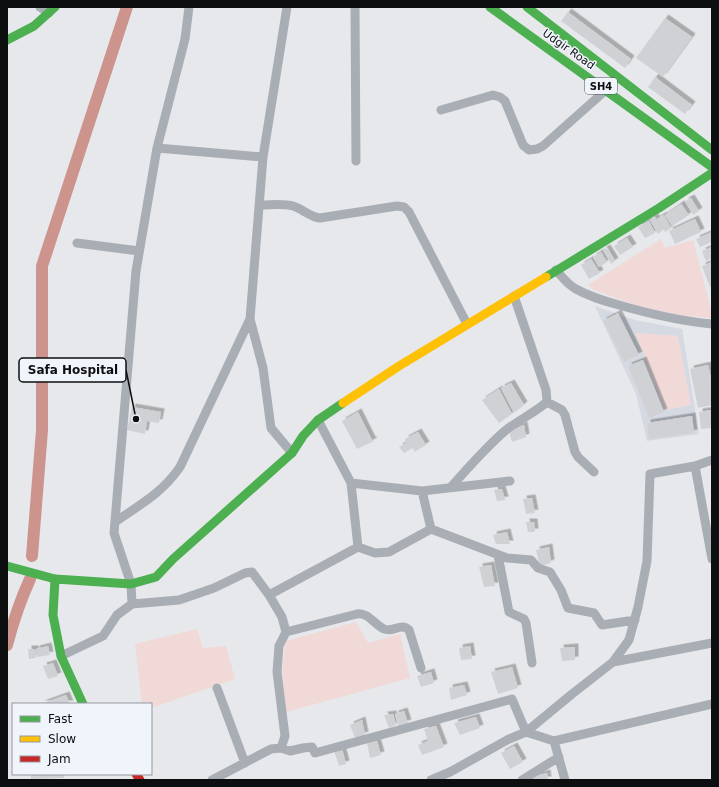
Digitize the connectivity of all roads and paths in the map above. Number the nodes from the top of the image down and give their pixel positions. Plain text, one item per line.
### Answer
1 (40, 7) edge
2 (189, 7) edge
3 (287, 7) edge
4 (355, 7) edge
5 (490, 7) edge
6 (527, 7) edge
7 (52, 10) edge
8 (7, 40) edge
9 (606, 90) junction
10 (441, 110) dead end
11 (157, 148) junction
12 (712, 150) edge
13 (263, 157) junction
14 (356, 161) dead end
15 (712, 167) edge
16 (712, 173) edge
17 (260, 205) junction
18 (77, 243) dead end
19 (139, 251) junction
20 (556, 270) junction
21 (514, 296) junction
22 (250, 319) junction
23 (467, 324) junction
24 (712, 324) edge
25 (547, 402) junction
26 (318, 420) junction
27 (292, 453) junction
28 (712, 460) edge
29 (695, 466) junction
30 (594, 472) dead end
31 (510, 481) dead end
32 (351, 483) junction
33 (450, 488) junction
34 (422, 491) junction
35 (115, 522) junction
36 (431, 529) junction
37 (358, 547) junction
38 (498, 555) junction
39 (712, 559) edge
40 (7, 566) edge
41 (55, 579) junction
42 (131, 584) junction
43 (269, 595) junction
44 (132, 604) junction
45 (635, 620) junction
46 (286, 632) junction
47 (712, 643) edge
48 (61, 656) junction
49 (613, 662) junction
50 (532, 663) dead end
51 (421, 668) dead end
52 (217, 688) dead end
53 (83, 703) edge
54 (712, 704) edge
55 (526, 732) junction
56 (554, 741) junction
57 (281, 748) junction
58 (559, 757) junction
59 (245, 763) junction
60 (212, 780) edge
61 (431, 780) edge
62 (522, 780) edge
63 (565, 780) edge

1 - 7 street
2 - 11 street
3 - 13 street
4 - 14 street
5 - 9 main road, Udgir Road / SH4
6 - 12 main road, Udgir Road / SH4
7 - 8 main road
9 - 10 street
9 - 15 main road, Udgir Road / SH4
11 - 13 street
11 - 19 street
13 - 17 street
16 - 20 main road
17 - 22 street
17 - 23 street
18 - 19 street
19 - 35 street
20 - 21 main road
20 - 24 street
21 - 23 main road
21 - 25 street
22 - 27 street
22 - 35 street
23 - 26 main road
25 - 30 street
25 - 33 street
26 - 27 main road
26 - 32 street
27 - 42 main road
28 - 29 street
29 - 39 street
29 - 45 street
31 - 33 street
32 - 34 street
32 - 37 street
33 - 34 street
34 - 36 street
35 - 42 street
36 - 37 street
36 - 38 street
37 - 43 street
38 - 45 street
38 - 50 street
40 - 41 main road
41 - 42 main road
41 - 48 main road
42 - 44 street
43 - 44 street
43 - 46 street
44 - 48 street
45 - 49 street
46 - 51 street
46 - 57 street
47 - 49 street
48 - 53 main road
49 - 55 street
52 - 59 street
54 - 56 street
55 - 56 street
55 - 57 street
55 - 61 street
56 - 58 street
57 - 59 street
58 - 62 street
58 - 63 street
59 - 60 street

